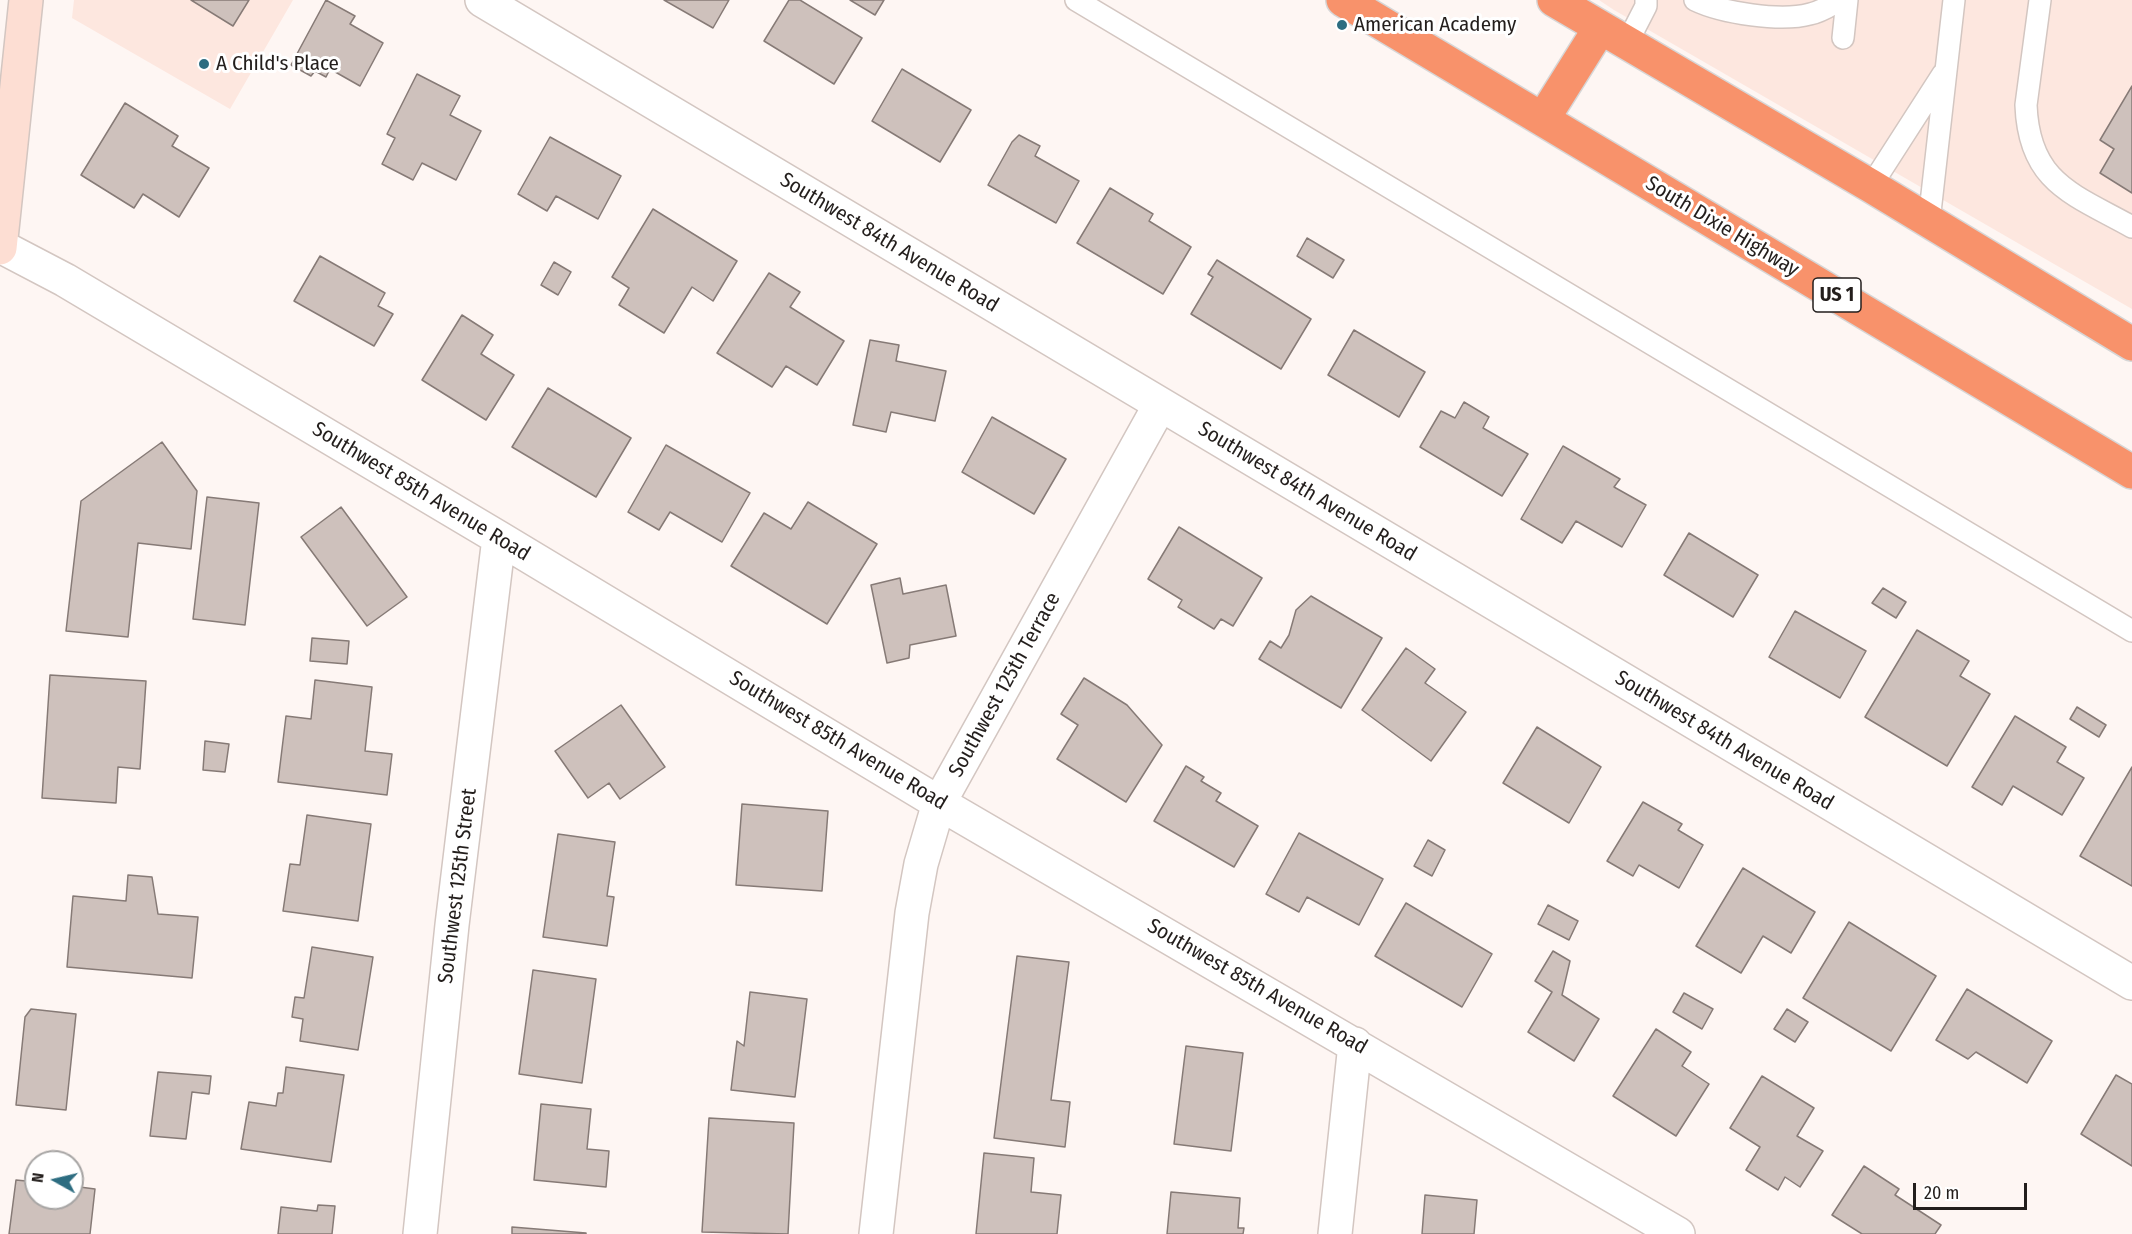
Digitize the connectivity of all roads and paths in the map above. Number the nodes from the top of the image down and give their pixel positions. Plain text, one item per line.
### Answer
1 (26, 0) edge
2 (482, 0) edge
3 (1076, 0) edge
4 (1344, 0) edge
5 (1554, 0) edge
6 (1646, 0) edge
7 (1695, 0) edge
8 (1840, 0) edge
9 (1847, 0) edge
10 (1954, 0) edge
11 (2040, 0) edge
12 (1614, 35) junction
13 (1843, 38) dead end
14 (1947, 69) junction
15 (9, 80) edge
16 (1543, 119) junction
17 (1871, 186) junction
18 (1929, 221) junction
19 (2132, 227) edge
20 (0, 247) edge
21 (2132, 344) edge
22 (1160, 405) junction
23 (2132, 472) edge
24 (499, 538) junction
25 (2132, 631) edge
26 (939, 802) junction
27 (2132, 983) edge
28 (1355, 1044) junction
29 (420, 1234) edge
30 (876, 1234) edge
31 (1335, 1234) edge
32 (1678, 1234) edge

1 - 15 street
2 - 22 street, Southwest 84th Avenue Road
3 - 25 lane
4 - 16 highway, South Dixie Highway / US 1
5 - 12 highway
6 - 12 lane
7 - 8 lane
9 - 13 lane
10 - 14 lane
11 - 19 lane
12 - 16 highway
12 - 17 highway
14 - 17 lane
14 - 18 lane
15 - 20 street
16 - 23 highway, South Dixie Highway / US 1
17 - 18 highway
18 - 21 highway
20 - 24 street, Southwest 85th Avenue Road
22 - 26 street, Southwest 125th Terrace
22 - 27 street, Southwest 84th Avenue Road
24 - 26 street, Southwest 85th Avenue Road
24 - 29 street, Southwest 125th Street
26 - 28 street, Southwest 85th Avenue Road
26 - 30 street, Southwest 125th Terrace
28 - 31 street
28 - 32 street, Southwest 85th Avenue Road

